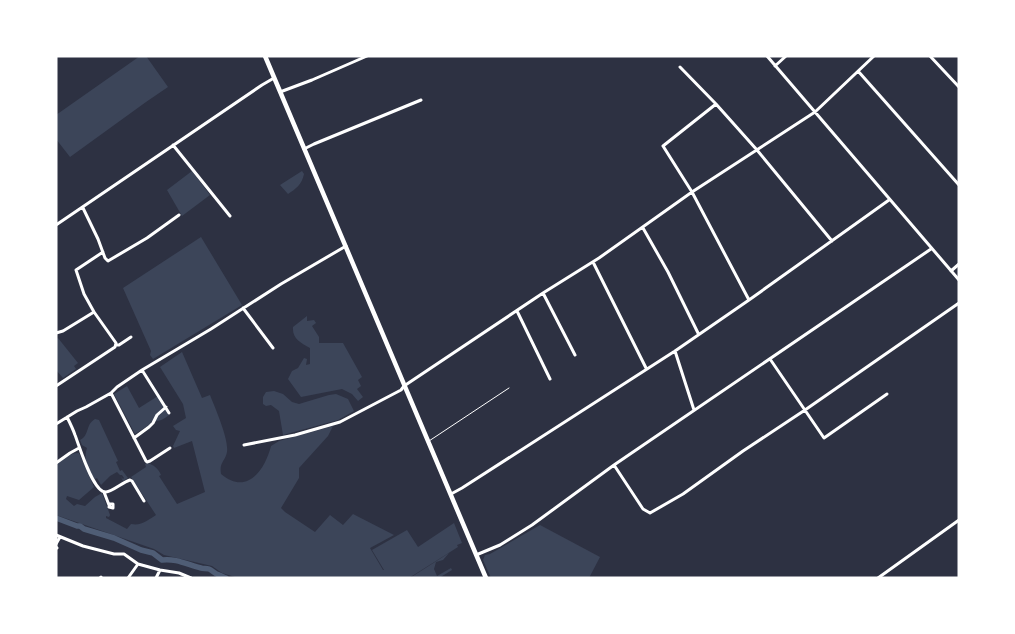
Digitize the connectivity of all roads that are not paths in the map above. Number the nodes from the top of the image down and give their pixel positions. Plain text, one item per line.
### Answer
1 (264, 56) edge
2 (367, 56) edge
3 (767, 56) edge
4 (786, 56) edge
5 (874, 56) edge
6 (930, 56) edge
7 (775, 66) junction
8 (680, 67) dead end
9 (858, 71) junction
10 (274, 78) junction
11 (959, 87) edge
12 (280, 92) junction
13 (421, 100) dead end
14 (716, 104) junction
15 (815, 112) junction
16 (174, 145) junction
17 (304, 149) junction
18 (757, 150) junction
19 (959, 185) edge
20 (692, 192) junction
21 (890, 200) junction
22 (83, 208) junction
23 (179, 215) dead end
24 (230, 216) dead end
25 (56, 225) edge
26 (643, 228) junction
27 (832, 241) junction
28 (346, 246) junction
29 (931, 249) junction
30 (103, 252) junction
31 (593, 262) junction
32 (959, 264) edge
33 (951, 271) junction
34 (959, 280) edge
35 (543, 293) junction
36 (749, 300) junction
37 (959, 303) edge
38 (243, 308) junction
39 (517, 311) junction
40 (94, 312) junction
41 (56, 333) edge
42 (698, 334) junction
43 (131, 336) dead end
44 (116, 345) junction
45 (272, 348) dead end
46 (675, 351) junction
47 (575, 355) dead end
48 (770, 359) junction
49 (646, 368) junction
50 (142, 370) junction
51 (550, 379) dead end
52 (56, 386) edge
53 (404, 386) junction
54 (509, 388) dead end
55 (111, 393) junction
56 (887, 394) dead end
57 (166, 407) junction
58 (694, 410) junction
59 (805, 410) junction
60 (169, 413) dead end
61 (67, 417) junction
62 (56, 424) edge
63 (134, 438) junction
64 (429, 441) junction
65 (244, 445) dead end
66 (79, 448) junction
67 (170, 448) dead end
68 (56, 463) edge
69 (614, 465) junction
70 (104, 492) junction
71 (450, 494) junction
72 (144, 501) dead end
73 (110, 504) dead end
74 (959, 520) edge
75 (58, 536) edge
76 (56, 546) edge
77 (476, 556) junction
78 (138, 564) junction
79 (160, 570) junction
80 (128, 578) edge
81 (156, 578) edge
82 (191, 578) edge
83 (486, 578) edge
84 (878, 578) edge

1 - 10 main road
2 - 12 street
3 - 7 street
4 - 7 street
5 - 9 street
6 - 11 street
7 - 15 street
8 - 14 street
9 - 15 street
9 - 19 street
10 - 12 main road
10 - 16 street
12 - 17 main road
13 - 17 street
14 - 18 street
14 - 20 street
15 - 18 street
15 - 21 street
16 - 22 street
16 - 24 street
17 - 28 main road
18 - 20 street
18 - 27 street
20 - 26 street
20 - 36 street
21 - 27 street
21 - 29 street
22 - 25 street
22 - 30 street
23 - 30 street
26 - 31 street
26 - 42 street
27 - 36 street
28 - 38 street
28 - 53 main road
29 - 33 street
29 - 48 street
30 - 40 street
31 - 35 street
31 - 49 street
32 - 33 street
33 - 34 street
35 - 39 street
35 - 47 street
36 - 42 street
37 - 59 street
38 - 45 street
38 - 50 street
39 - 51 street
39 - 53 street
40 - 41 street
40 - 44 street
42 - 46 street
43 - 44 street
44 - 52 street
46 - 49 street
46 - 58 street
48 - 58 street
48 - 59 street
49 - 71 street
50 - 55 street
50 - 57 street
53 - 64 main road
53 - 65 street
54 - 64 lane
55 - 61 street
55 - 63 street
56 - 59 street
57 - 60 street
57 - 63 street
58 - 69 street
59 - 69 street
61 - 62 street
61 - 66 street
63 - 67 street
64 - 71 main road
66 - 68 street
66 - 70 street
69 - 77 street
70 - 72 street
70 - 73 street
71 - 77 main road
74 - 84 street
75 - 76 street
75 - 78 street
77 - 83 main road
78 - 79 street
78 - 80 street
79 - 81 street
79 - 82 street

